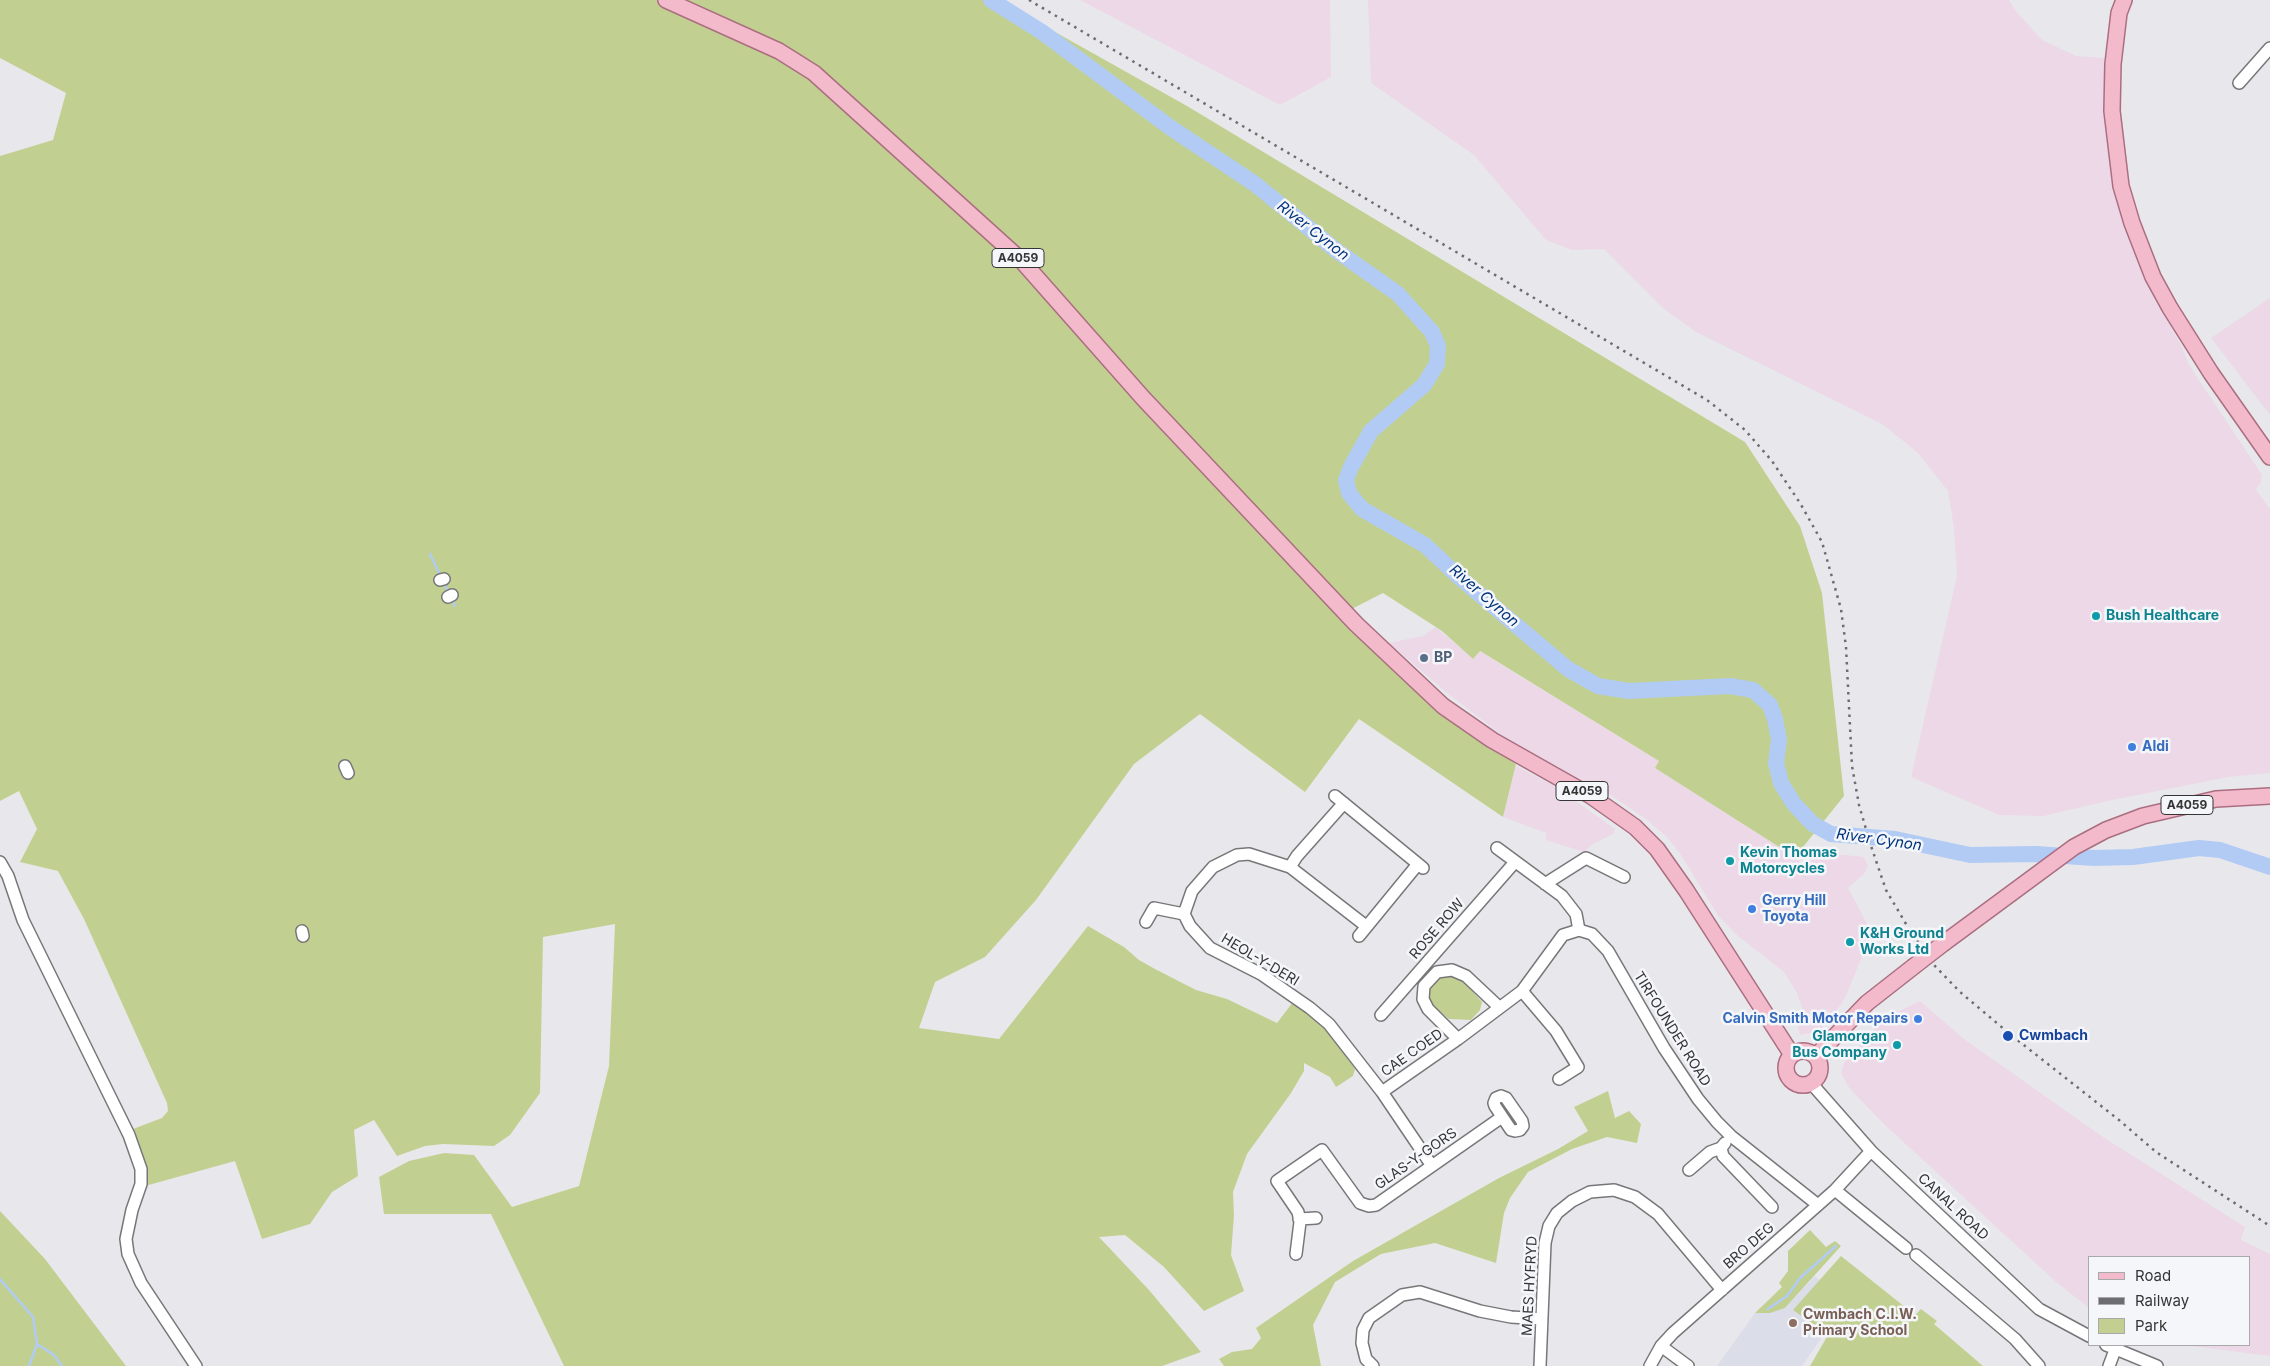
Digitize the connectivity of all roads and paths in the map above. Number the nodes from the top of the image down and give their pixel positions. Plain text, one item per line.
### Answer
1 (666, 0) edge
2 (2124, 0) edge
3 (2270, 48) edge
4 (2239, 83) dead end
5 (2270, 457) edge
6 (2270, 796) edge
7 (1497, 848) dead end
8 (0, 862) edge
9 (1515, 862) junction
10 (1290, 867) junction
11 (1624, 876) dead end
12 (1545, 884) junction
13 (1184, 914) junction
14 (1146, 922) dead end
15 (1579, 930) junction
16 (1522, 991) junction
17 (1499, 1007) junction
18 (1381, 1015) dead end
19 (1458, 1039) junction
20 (1792, 1055) junction
21 (1816, 1056) junction
22 (1559, 1080) dead end
23 (1811, 1083) junction
24 (1382, 1092) junction
25 (1502, 1117) dead end
26 (1731, 1136) junction
27 (1721, 1148) junction
28 (1871, 1151) junction
29 (1432, 1166) junction
30 (1689, 1170) dead end
31 (1835, 1190) junction
32 (1818, 1205) junction
33 (1772, 1207) dead end
34 (1316, 1218) dead end
35 (1299, 1219) junction
36 (1906, 1248) dead end
37 (1296, 1254) dead end
38 (1916, 1256) dead end
39 (1722, 1290) junction
40 (1542, 1319) junction
41 (2088, 1335) edge
42 (1661, 1346) junction
43 (2110, 1347) edge
44 (196, 1366) edge
45 (1373, 1366) edge
46 (1540, 1366) edge
47 (1650, 1366) edge
48 (1688, 1366) edge
49 (2039, 1366) edge
50 (2108, 1366) edge
51 (2157, 1366) edge

1 - 20 main road, A4059
2 - 5 main road
3 - 4 street
6 - 21 main road, A4059, bridge
7 - 9 street
8 - 44 street
9 - 12 street
9 - 18 street, ROSE ROW
10 - 10 street
10 - 13 street
11 - 12 street
12 - 15 street
13 - 14 street
13 - 24 street, HEOL-Y-DERI
15 - 16 street, CAE COED
15 - 26 street, TIRFOUNDER ROAD
16 - 17 street, CAE COED
16 - 22 street
17 - 19 street, CAE COED
17 - 19 street, CAE COED
19 - 24 street, CAE COED
20 - 21 main road
20 - 23 main road
21 - 23 main road
23 - 28 street, CANAL ROAD
24 - 29 street, HEOL-Y-DERI
25 - 29 street, GLAS-Y-GORS
26 - 27 street
26 - 32 street, TIRFOUNDER ROAD
27 - 30 street
27 - 33 street
28 - 31 street, BRO DEG
28 - 41 street, CANAL ROAD
29 - 35 street, GLAS-Y-GORS
31 - 32 street, BRO DEG
31 - 36 street
32 - 39 street, BRO DEG
34 - 35 street
35 - 37 street
38 - 49 street
39 - 40 street, MAES HYFRYD
39 - 42 street, BRO DEG
40 - 45 street
40 - 46 street, MAES HYFRYD
42 - 47 street, BRO DEG
42 - 48 street
43 - 50 street
43 - 51 street

